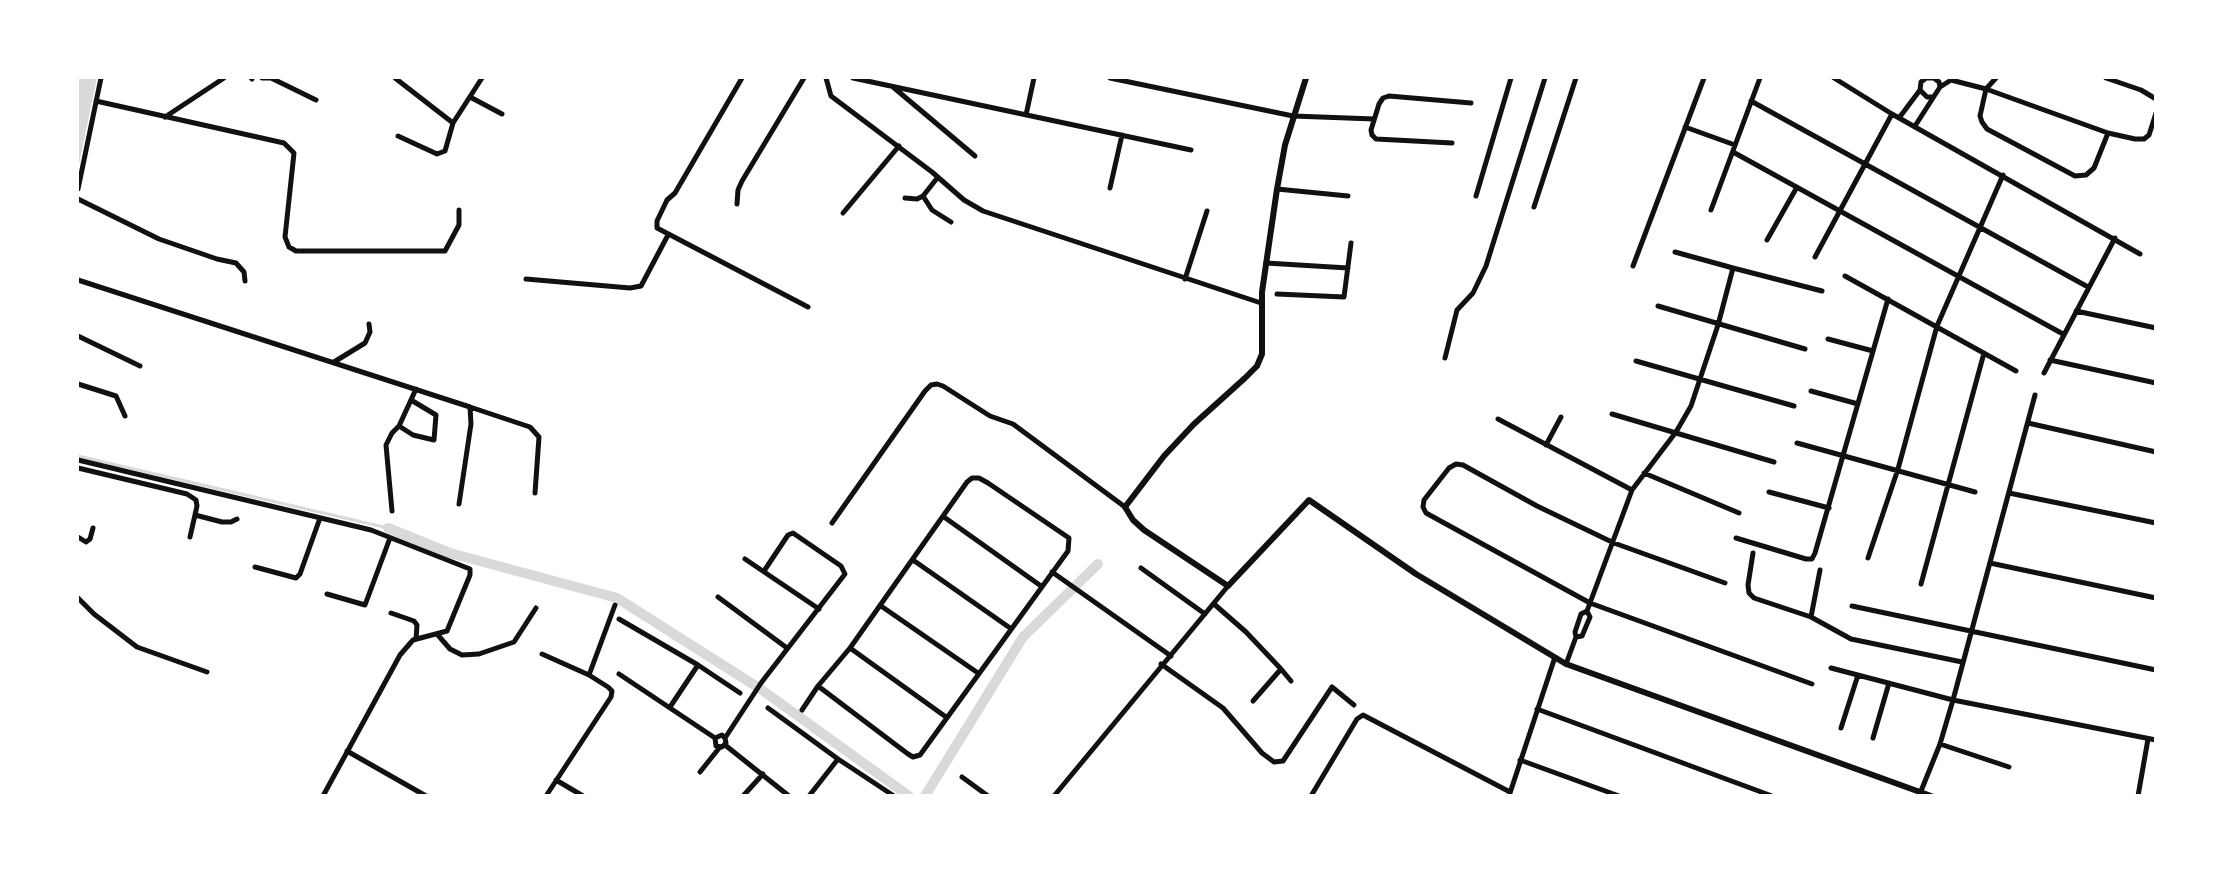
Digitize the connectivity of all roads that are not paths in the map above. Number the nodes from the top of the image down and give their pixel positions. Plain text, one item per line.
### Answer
1 (101, 78) edge
2 (224, 78) edge
3 (262, 78) edge
4 (395, 78) edge
5 (482, 78) edge
6 (742, 78) edge
7 (804, 78) edge
8 (826, 78) edge
9 (853, 78) edge
10 (1034, 78) edge
11 (1110, 78) edge
12 (1306, 78) edge
13 (1511, 78) edge
14 (1545, 78) edge
15 (1576, 78) edge
16 (1704, 78) edge
17 (1760, 78) edge
18 (1834, 78) edge
19 (1934, 78) edge
20 (1996, 78) edge
21 (2106, 78) edge
22 (891, 86) junction
23 (1940, 87) junction
24 (1986, 89) junction
25 (1920, 90) junction
26 (470, 97) junction
27 (1932, 97) junction
28 (2156, 99) edge
29 (316, 100) dead end
30 (96, 101) junction
31 (1751, 101) junction
32 (1471, 103) dead end
33 (2156, 113) edge
34 (502, 114) dead end
35 (1892, 114) junction
36 (1026, 115) junction
37 (1293, 116) junction
38 (166, 117) junction
39 (1899, 118) junction
40 (1374, 120) junction
41 (453, 123) junction
42 (1915, 126) junction
43 (1685, 127) junction
44 (2108, 133) junction
45 (398, 136) dead end
46 (1122, 136) junction
47 (1452, 143) dead end
48 (1736, 145) junction
49 (899, 146) junction
50 (1191, 150) dead end
51 (1733, 152) junction
52 (976, 156) dead end
53 (1866, 164) junction
54 (2003, 175) junction
55 (938, 176) junction
56 (1797, 187) junction
57 (1110, 188) dead end
58 (78, 189) edge
59 (1277, 189) junction
60 (923, 196) junction
61 (1348, 196) dead end
62 (1476, 196) dead end
63 (905, 198) dead end
64 (78, 199) edge
65 (737, 204) dead end
66 (1534, 206) dead end
67 (459, 210) dead end
68 (1711, 210) dead end
69 (1207, 211) dead end
70 (1840, 211) junction
71 (843, 213) dead end
72 (951, 222) dead end
73 (1981, 228) junction
74 (668, 235) junction
75 (2115, 238) junction
76 (1767, 240) dead end
77 (1350, 243) dead end
78 (1674, 252) dead end
79 (2140, 254) dead end
80 (1815, 258) dead end
81 (1266, 263) junction
82 (1633, 266) dead end
83 (1348, 268) junction
84 (1733, 268) junction
85 (1845, 276) dead end
86 (1959, 277) junction
87 (526, 279) dead end
88 (1185, 279) junction
89 (78, 280) edge
90 (245, 281) dead end
91 (2088, 287) junction
92 (1822, 291) dead end
93 (1278, 294) dead end
94 (1888, 299) junction
95 (1261, 303) junction
96 (1658, 306) dead end
97 (808, 307) dead end
98 (2076, 311) junction
99 (369, 324) dead end
100 (1718, 325) junction
101 (1937, 326) junction
102 (2156, 328) edge
103 (2063, 334) junction
104 (78, 336) edge
105 (1828, 339) dead end
106 (1805, 349) dead end
107 (1873, 351) junction
108 (1984, 353) junction
109 (1445, 358) dead end
110 (2050, 360) junction
111 (334, 362) junction
112 (1636, 362) dead end
113 (140, 366) dead end
114 (2016, 372) dead end
115 (2044, 373) dead end
116 (1700, 380) junction
117 (2156, 383) edge
118 (78, 384) edge
119 (416, 389) junction
120 (1811, 391) dead end
121 (2035, 395) dead end
122 (411, 400) junction
123 (1858, 404) junction
124 (1794, 406) dead end
125 (470, 407) junction
126 (1612, 414) dead end
127 (125, 416) dead end
128 (1561, 417) dead end
129 (1498, 419) dead end
130 (2028, 423) junction
131 (400, 426) junction
132 (1676, 432) junction
133 (1797, 442) dead end
134 (1546, 445) junction
135 (2156, 452) edge
136 (1845, 455) junction
137 (78, 460) edge
138 (1774, 462) dead end
139 (78, 468) edge
140 (1898, 469) junction
141 (1644, 473) junction
142 (1948, 483) junction
143 (1632, 490) junction
144 (1769, 492) dead end
145 (1975, 492) dead end
146 (534, 493) dead end
147 (2009, 493) junction
148 (459, 504) dead end
149 (1125, 507) junction
150 (1829, 508) junction
151 (392, 511) dead end
152 (1738, 514) dead end
153 (195, 515) junction
154 (944, 517) junction
155 (320, 518) junction
156 (237, 519) dead end
157 (2156, 522) edge
158 (832, 523) dead end
159 (94, 528) dead end
160 (78, 537) edge
161 (190, 537) dead end
162 (390, 538) junction
163 (1736, 538) dead end
164 (1614, 543) junction
165 (1752, 553) dead end
166 (1868, 558) dead end
167 (745, 559) dead end
168 (913, 560) junction
169 (1990, 563) junction
170 (255, 567) dead end
171 (1141, 568) dead end
172 (1820, 570) dead end
173 (764, 571) junction
174 (1052, 572) junction
175 (1725, 583) dead end
176 (1922, 584) dead end
177 (1041, 586) junction
178 (1228, 586) junction
179 (327, 594) dead end
180 (718, 597) dead end
181 (78, 598) edge
182 (2156, 598) edge
183 (1590, 603) junction
184 (1214, 604) junction
185 (615, 605) dead end
186 (881, 606) junction
187 (1852, 606) dead end
188 (536, 608) dead end
189 (819, 609) junction
190 (1587, 611) junction
191 (391, 613) dead end
192 (1205, 614) junction
193 (1811, 617) junction
194 (619, 619) dead end
195 (1010, 628) junction
196 (1970, 632) junction
197 (437, 634) junction
198 (1576, 637) junction
199 (416, 639) junction
200 (787, 648) junction
201 (850, 648) junction
202 (542, 654) dead end
203 (1171, 656) junction
204 (1555, 657) junction
205 (1962, 662) junction
206 (1161, 664) junction
207 (1566, 664) junction
208 (698, 665) junction
209 (1831, 668) dead end
210 (1281, 669) junction
211 (2156, 670) edge
212 (207, 672) dead end
213 (978, 673) junction
214 (619, 674) dead end
215 (589, 675) junction
216 (1858, 675) junction
217 (1291, 681) dead end
218 (1889, 683) junction
219 (1812, 684) dead end
220 (818, 686) junction
221 (740, 693) dead end
222 (1953, 700) junction
223 (1253, 701) dead end
224 (1354, 704) dead end
225 (670, 707) junction
226 (768, 708) dead end
227 (802, 710) dead end
228 (1537, 710) junction
229 (946, 717) junction
230 (1841, 728) dead end
231 (715, 738) junction
232 (725, 738) junction
233 (1873, 738) dead end
234 (2148, 739) junction
235 (2156, 740) edge
236 (1940, 744) junction
237 (722, 746) junction
238 (347, 751) junction
239 (838, 759) junction
240 (1520, 760) junction
241 (2009, 767) dead end
242 (700, 772) dead end
243 (763, 774) junction
244 (962, 777) dead end
245 (556, 780) junction
246 (1509, 794) edge
247 (1920, 794) edge
248 (985, 795) edge
249 (323, 796) edge
250 (426, 796) edge
251 (546, 796) edge
252 (583, 796) edge
253 (743, 796) edge
254 (790, 796) edge
255 (809, 796) edge
256 (894, 796) edge
257 (1054, 796) edge
258 (1311, 796) edge
259 (1619, 796) edge
260 (1772, 796) edge
261 (1930, 796) edge
262 (2138, 796) edge

1 - 30 street
2 - 38 street
3 - 29 street
4 - 41 street
5 - 26 street
6 - 74 street
7 - 65 street
8 - 49 street
9 - 22 street
10 - 36 street
11 - 37 street
12 - 37 street
13 - 62 street
14 - 109 street
15 - 66 street
16 - 43 street
17 - 31 street
18 - 35 street
19 - 23 street
19 - 25 street
20 - 24 street
21 - 28 street
22 - 36 street
22 - 52 street
23 - 24 street
23 - 27 street
24 - 44 street
24 - 44 street
25 - 27 street
25 - 39 street
26 - 34 street
26 - 41 street
27 - 42 street
30 - 38 street
30 - 58 street
31 - 48 street
31 - 53 street
32 - 40 street
33 - 44 street
35 - 39 street
35 - 53 street
36 - 46 street
37 - 40 street
37 - 59 street
38 - 67 street
39 - 42 street
40 - 47 street
41 - 45 street
42 - 54 street
43 - 48 street
43 - 82 street
46 - 50 street
46 - 57 street
48 - 51 street
49 - 55 street
49 - 71 street
51 - 56 street
51 - 68 street
53 - 70 street
53 - 73 street
54 - 73 street
54 - 75 street
55 - 60 street
55 - 88 street
56 - 70 street
56 - 76 street
59 - 61 street
59 - 81 street
60 - 63 street
60 - 72 street
64 - 90 street
69 - 88 street
70 - 80 street
70 - 86 street
73 - 86 street
73 - 91 street
74 - 87 street
74 - 97 street
75 - 79 street
75 - 91 street
77 - 83 street
78 - 84 street
81 - 83 street
81 - 95 street
83 - 93 street
84 - 92 street
84 - 100 street
85 - 94 street
86 - 101 street
86 - 103 street
88 - 95 street
89 - 111 street
91 - 98 street
94 - 101 street
94 - 107 street
95 - 149 street
96 - 100 street
98 - 102 street
98 - 103 street
99 - 111 street
100 - 106 street
100 - 116 street
101 - 108 street
101 - 140 street
103 - 110 street
104 - 113 street
105 - 107 street
107 - 123 street
108 - 114 street
108 - 142 street
110 - 115 street
110 - 117 street
111 - 119 street
112 - 116 street
116 - 124 street
116 - 132 street
118 - 127 street
119 - 122 street
119 - 125 street
120 - 123 street
121 - 130 street
122 - 131 street
122 - 131 street
123 - 136 street
125 - 146 street
125 - 148 street
126 - 132 street
128 - 134 street
129 - 134 street
130 - 135 street
130 - 147 street
131 - 151 street
132 - 138 street
132 - 141 street
133 - 136 street
134 - 143 street
136 - 140 street
136 - 150 street
137 - 155 street
139 - 153 street
140 - 142 street
140 - 166 street
141 - 143 street
141 - 152 street
142 - 145 street
142 - 176 street
143 - 164 street
144 - 150 street
147 - 157 street
147 - 169 street
149 - 158 street
149 - 178 street
150 - 163 street
153 - 156 street
153 - 161 street
154 - 168 street
154 - 174 street
154 - 177 street
155 - 162 street
155 - 170 street
159 - 160 street
162 - 179 street
162 - 197 street
164 - 175 street
164 - 183 street
164 - 183 street
165 - 193 street
167 - 173 street
168 - 186 street
168 - 195 street
169 - 182 street
169 - 196 street
171 - 192 street
172 - 193 street
173 - 189 street
173 - 189 street
174 - 177 street
174 - 203 street
177 - 195 street
178 - 184 street
178 - 204 street
180 - 200 street
181 - 212 street
183 - 190 street
183 - 219 street
184 - 192 street
184 - 210 street
185 - 215 street
186 - 201 street
186 - 213 street
187 - 196 street
188 - 197 street
189 - 200 street
190 - 198 street
190 - 198 street
191 - 199 street
192 - 203 street
193 - 205 street
194 - 208 street
195 - 213 street
196 - 205 street
196 - 211 street
197 - 199 street
198 - 207 street
199 - 238 street
200 - 232 street
201 - 220 street
201 - 229 street
202 - 215 street
203 - 206 street
204 - 207 street
204 - 228 street
205 - 222 street
206 - 224 street
206 - 257 street
207 - 247 street
208 - 221 street
208 - 225 street
209 - 216 street
210 - 217 street
210 - 223 street
213 - 229 street
214 - 225 street
215 - 245 street
216 - 218 street
216 - 230 street
218 - 222 street
218 - 233 street
220 - 227 street
220 - 229 street
222 - 234 street
222 - 236 street
225 - 231 street
226 - 239 street
228 - 240 street
228 - 260 street
231 - 232 street
231 - 237 street
232 - 237 street
234 - 235 street
234 - 262 street
236 - 241 street
236 - 247 street
237 - 242 street
237 - 243 street
238 - 249 street
238 - 250 street
239 - 255 street
239 - 256 street
240 - 246 street
240 - 259 street
243 - 253 street
243 - 254 street
244 - 248 street
245 - 251 street
245 - 252 street
246 - 258 street
247 - 261 street

